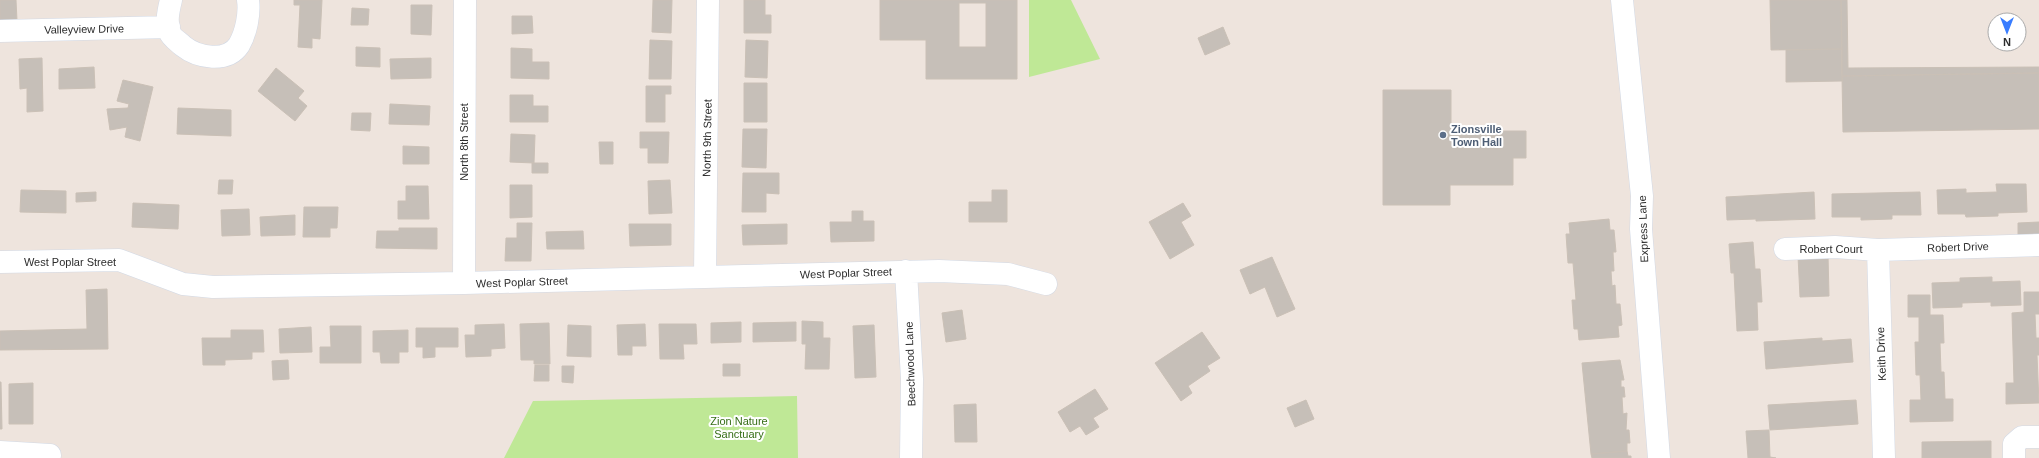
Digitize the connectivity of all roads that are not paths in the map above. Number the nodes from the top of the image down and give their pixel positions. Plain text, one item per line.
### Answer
1 (171, 0) edge
2 (248, 0) edge
3 (465, 0) edge
4 (708, 0) edge
5 (1622, 0) edge
6 (169, 27) junction
7 (0, 31) edge
8 (2039, 245) edge
9 (1785, 249) dead end
10 (1878, 250) junction
11 (0, 262) edge
12 (906, 271) junction
13 (705, 276) junction
14 (464, 284) junction
15 (1046, 284) dead end
16 (2039, 437) edge
17 (0, 452) edge
18 (50, 455) dead end
19 (911, 458) edge
20 (1659, 458) edge
21 (1884, 458) edge
22 (2014, 458) edge

1 - 6 street
2 - 6 street
3 - 14 street, North 8th Street
4 - 13 street, North 9th Street
5 - 20 street, Express Lane
6 - 7 street, Valleyview Drive
8 - 10 street, Robert Drive
9 - 10 street, Robert Court
10 - 21 street, Keith Drive
11 - 14 street, West Poplar Street
12 - 13 street, West Poplar Street
12 - 15 street, West Poplar Street
12 - 19 street, Beechwood Lane
13 - 14 street, West Poplar Street
16 - 22 street
17 - 18 street

